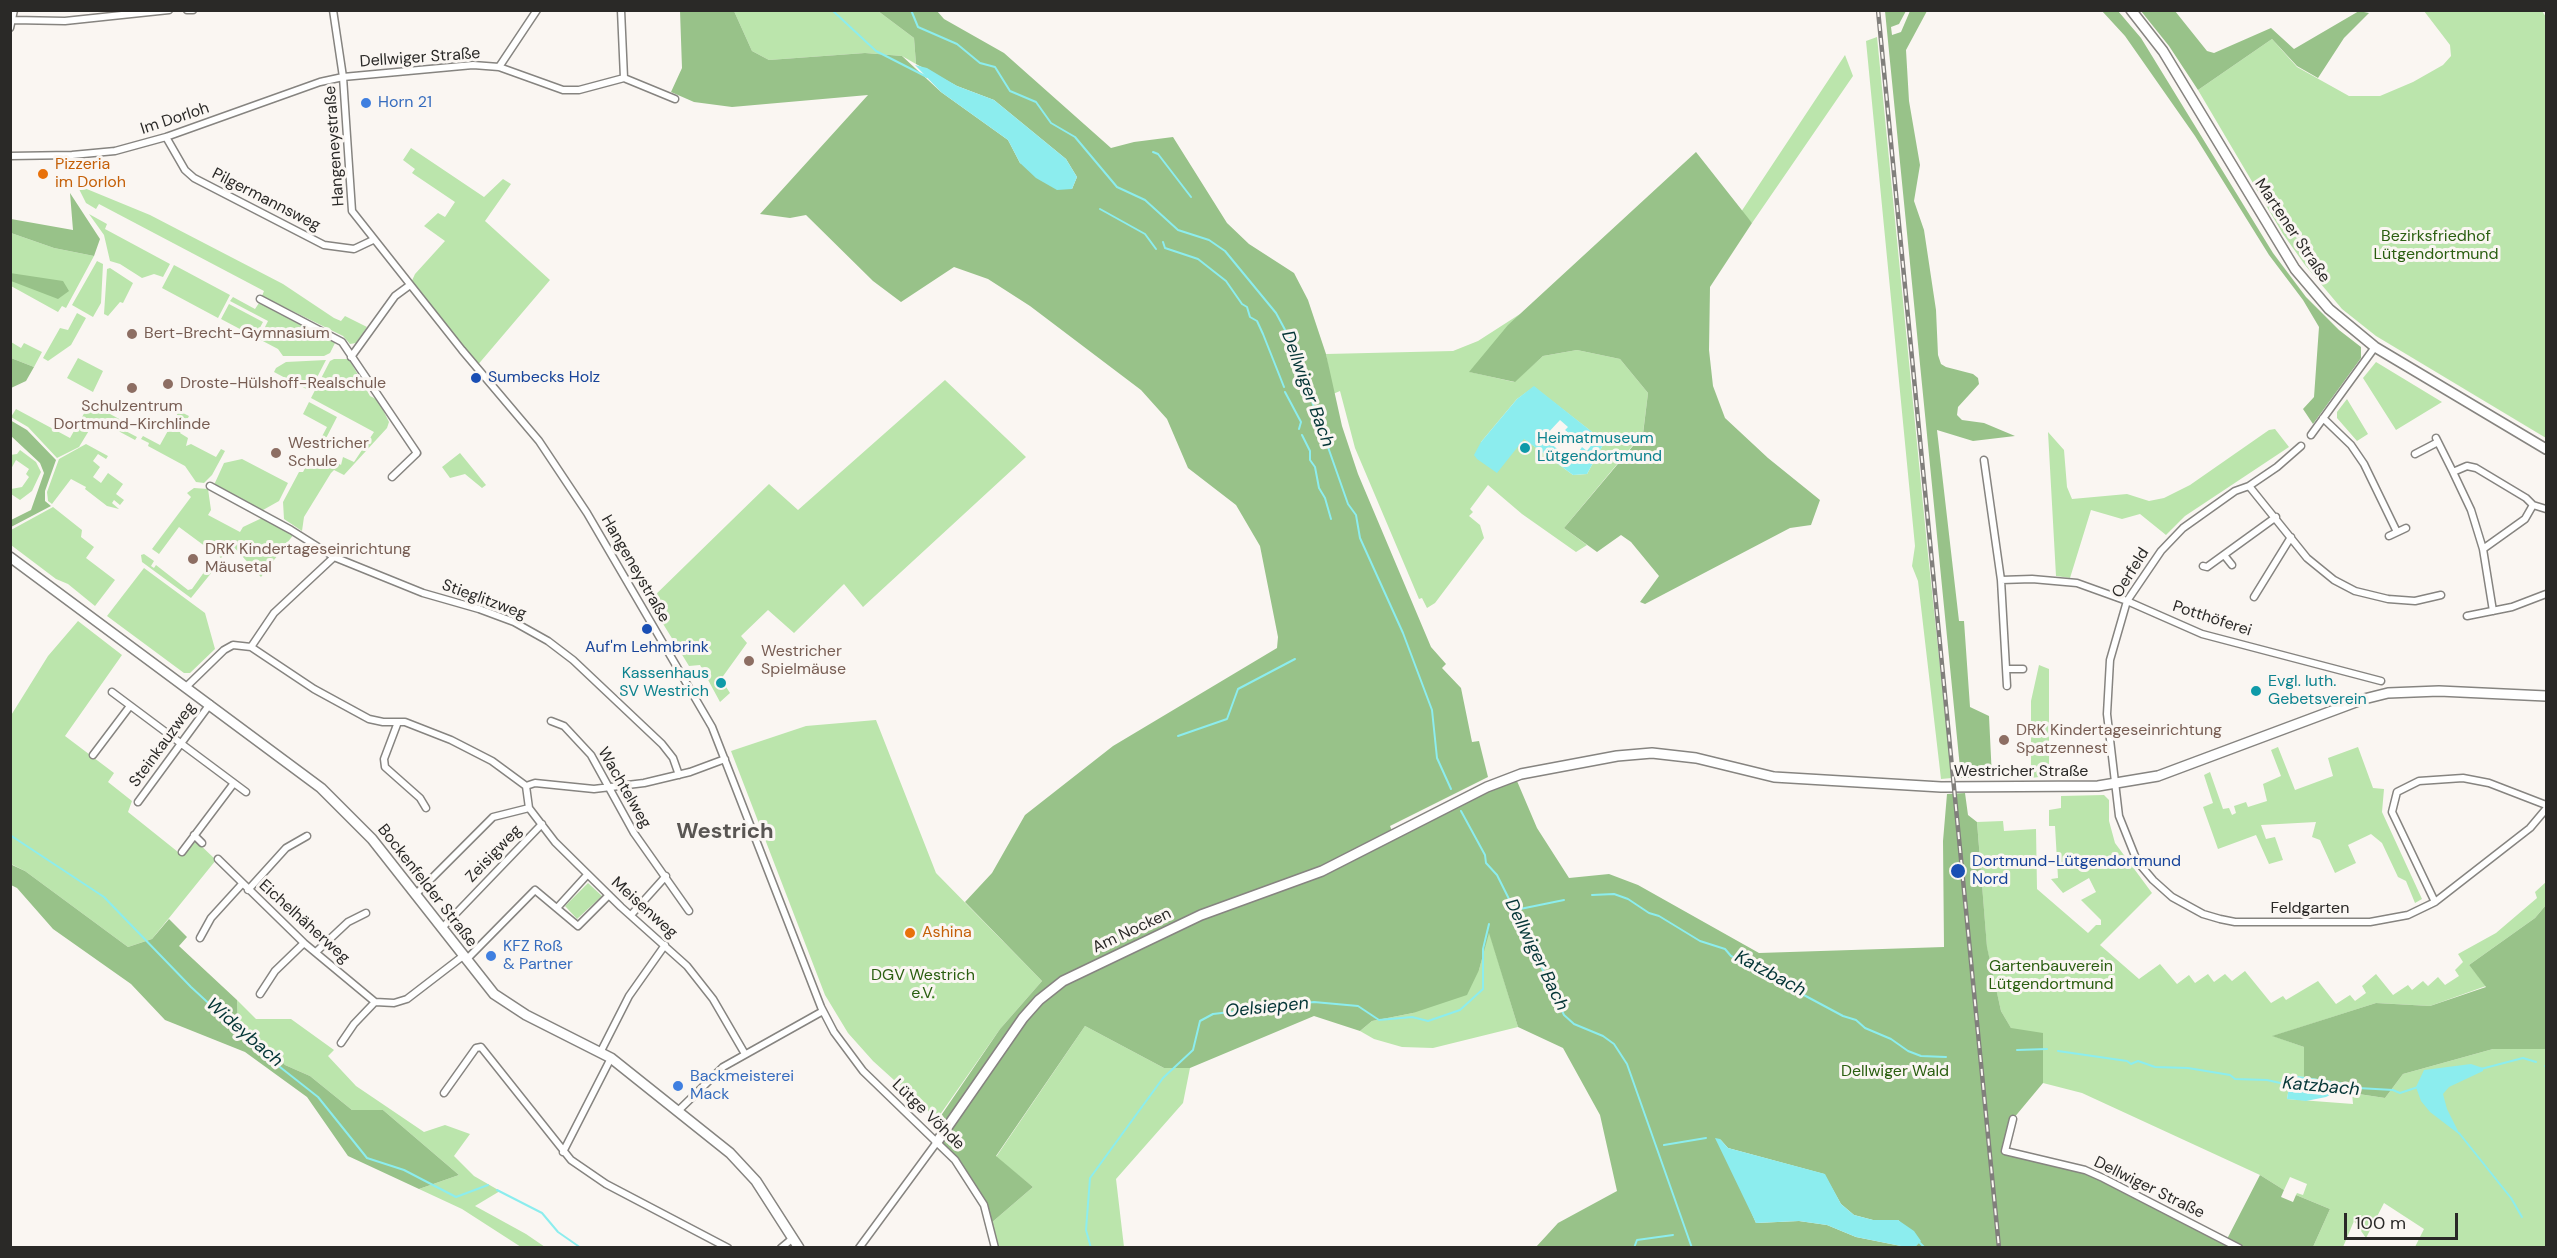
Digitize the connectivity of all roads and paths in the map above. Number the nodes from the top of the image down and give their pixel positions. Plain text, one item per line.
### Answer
1 (14, 10) edge
2 (169, 10) edge
3 (187, 10) edge
4 (193, 10) edge
5 (333, 10) edge
6 (537, 10) edge
7 (621, 10) edge
8 (2131, 10) edge
9 (13, 20) junction
10 (10, 28) edge
11 (499, 67) junction
12 (343, 77) junction
13 (624, 78) junction
14 (675, 99) dead end
15 (166, 137) junction
16 (10, 156) edge
17 (373, 240) junction
18 (410, 285) junction
19 (260, 300) dead end
20 (2375, 347) junction
21 (351, 357) junction
22 (2323, 418) junction
23 (2312, 435) dead end
24 (2301, 446) dead end
25 (2547, 449) edge
26 (2415, 454) dead end
27 (1984, 460) dead end
28 (2453, 471) junction
29 (392, 477) dead end
30 (210, 486) dead end
31 (2249, 486) junction
32 (2533, 505) junction
33 (2547, 508) edge
34 (2276, 518) junction
35 (2406, 528) dead end
36 (2397, 532) junction
37 (2389, 536) dead end
38 (2291, 537) junction
39 (2483, 549) junction
40 (2224, 555) junction
41 (10, 557) edge
42 (334, 557) junction
43 (2232, 565) dead end
44 (2203, 566) dead end
45 (2001, 580) junction
46 (2547, 594) edge
47 (2441, 595) dead end
48 (2254, 597) dead end
49 (2127, 601) junction
50 (2493, 611) junction
51 (2468, 616) dead end
52 (251, 647) junction
53 (2006, 669) junction
54 (2023, 669) dead end
55 (2381, 681) dead end
56 (2007, 686) dead end
57 (186, 687) junction
58 (112, 692) dead end
59 (2547, 696) edge
60 (210, 704) junction
61 (130, 706) junction
62 (551, 721) dead end
63 (398, 722) junction
64 (181, 743) junction
65 (93, 754) dead end
66 (725, 759) junction
67 (1521, 774) joint
68 (679, 775) junction
69 (234, 783) junction
70 (2115, 784) junction
71 (526, 786) junction
72 (608, 788) junction
73 (246, 792) dead end
74 (138, 802) dead end
75 (2547, 807) edge
76 (426, 808) dead end
77 (529, 808) junction
78 (542, 824) junction
79 (194, 835) junction
80 (307, 836) dead end
81 (202, 843) dead end
82 (182, 852) dead end
83 (218, 859) dead end
84 (587, 874) junction
85 (666, 876) junction
86 (242, 884) junction
87 (248, 890) junction
88 (416, 895) junction
89 (609, 895) junction
90 (2435, 902) junction
91 (557, 908) junction
92 (689, 911) dead end
93 (366, 913) dead end
94 (631, 915) junction
95 (442, 928) junction
96 (200, 938) dead end
97 (304, 943) junction
98 (665, 945) junction
99 (316, 952) junction
100 (465, 958) junction
101 (260, 994) dead end
102 (375, 1002) junction
103 (823, 1011) junction
104 (342, 1043) dead end
105 (601, 1051) junction
106 (745, 1054) junction
107 (611, 1058) junction
108 (444, 1093) dead end
109 (678, 1111) junction
110 (2013, 1119) dead end
111 (937, 1142) junction
112 (563, 1152) junction
113 (793, 1238) junction
114 (728, 1248) edge
115 (781, 1248) edge
116 (799, 1248) edge
117 (859, 1248) edge
118 (995, 1248) edge
119 (2239, 1248) edge

1 - 9 street
2 - 9 street
3 - 4 street
5 - 12 street, Hangeneystraße
6 - 11 street, Dellwiger Straße
7 - 13 street
8 - 20 street, Martener Straße
9 - 10 street
11 - 12 street, Dellwiger Straße
11 - 13 street, Dellwiger Straße
12 - 15 street, Im Dorloh
12 - 17 street, Hangeneystraße
13 - 14 street
15 - 16 street, Im Dorloh
15 - 17 street, Pilgermannsweg
17 - 18 street, Hangeneystraße
18 - 21 street
18 - 66 street, Hangeneystraße
19 - 21 street
20 - 22 street
20 - 25 street, Martener Straße
21 - 29 street
22 - 23 street
22 - 36 street
24 - 31 street, Oerfeld
26 - 28 street
27 - 45 street
28 - 32 street
28 - 39 street
30 - 42 street, Stieglitzweg
31 - 34 street
31 - 49 street, Oerfeld
32 - 33 street
32 - 39 street
34 - 38 street
34 - 40 street
35 - 36 street
36 - 37 street
38 - 47 street
38 - 48 street
39 - 50 street
40 - 43 street
40 - 44 street
41 - 57 street, Bockenfelder Straße
42 - 52 street
42 - 68 street, Stieglitzweg
45 - 49 street, Potthöferei
45 - 53 street
46 - 50 street
49 - 55 street, Potthöferei
49 - 70 street, Oerfeld
50 - 51 street
52 - 57 street
52 - 63 street
53 - 54 street
53 - 56 street
57 - 60 street, Bockenfelder Straße
58 - 61 street
59 - 70 street, Westricher Straße
60 - 64 street, Steinkauzweg
60 - 88 street, Bockenfelder Straße
61 - 64 street
61 - 65 street
62 - 72 street, Wachtelweg
63 - 71 street
63 - 76 street
64 - 69 street
64 - 74 street, Steinkauzweg
66 - 68 street
66 - 103 street, Hangeneystraße
67 - 70 street, Westricher Straße
67 - 111 street, Am Nocken
68 - 72 street
69 - 73 street
69 - 79 street
70 - 90 street, Feldgarten
71 - 72 street
71 - 77 street
72 - 85 street, Wachtelweg
75 - 90 street, Feldgarten
75 - 90 street
77 - 78 street, Meisenweg
77 - 88 street
78 - 84 street, Meisenweg
78 - 95 street, Zeisigweg
79 - 81 street
79 - 82 street
80 - 87 street
83 - 86 street, Eichelhäherweg
84 - 89 street, Meisenweg
84 - 91 street
85 - 92 street, Wachtelweg
85 - 94 street
86 - 87 street, Eichelhäherweg
86 - 96 street
87 - 97 street, Eichelhäherweg
88 - 95 street, Bockenfelder Straße
89 - 91 street
89 - 94 street, Meisenweg
91 - 100 street
93 - 99 street
94 - 98 street, Meisenweg
95 - 100 street, Bockenfelder Straße
97 - 99 street, Eichelhäherweg
97 - 101 street
98 - 105 street
98 - 106 street, Meisenweg
99 - 102 street, Eichelhäherweg
100 - 102 street
100 - 105 street, Bockenfelder Straße
102 - 104 street
103 - 106 street
103 - 111 street, Lütge Vöhde
105 - 107 street, Bockenfelder Straße
106 - 109 street
107 - 109 street, Bockenfelder Straße
107 - 112 street
108 - 112 street
109 - 113 street, Bockenfelder Straße
110 - 119 street, Dellwiger Straße
111 - 117 street, Am Nocken
111 - 118 street, Lütge Vöhde
112 - 114 street
113 - 115 street
113 - 116 street, Bockenfelder Straße

